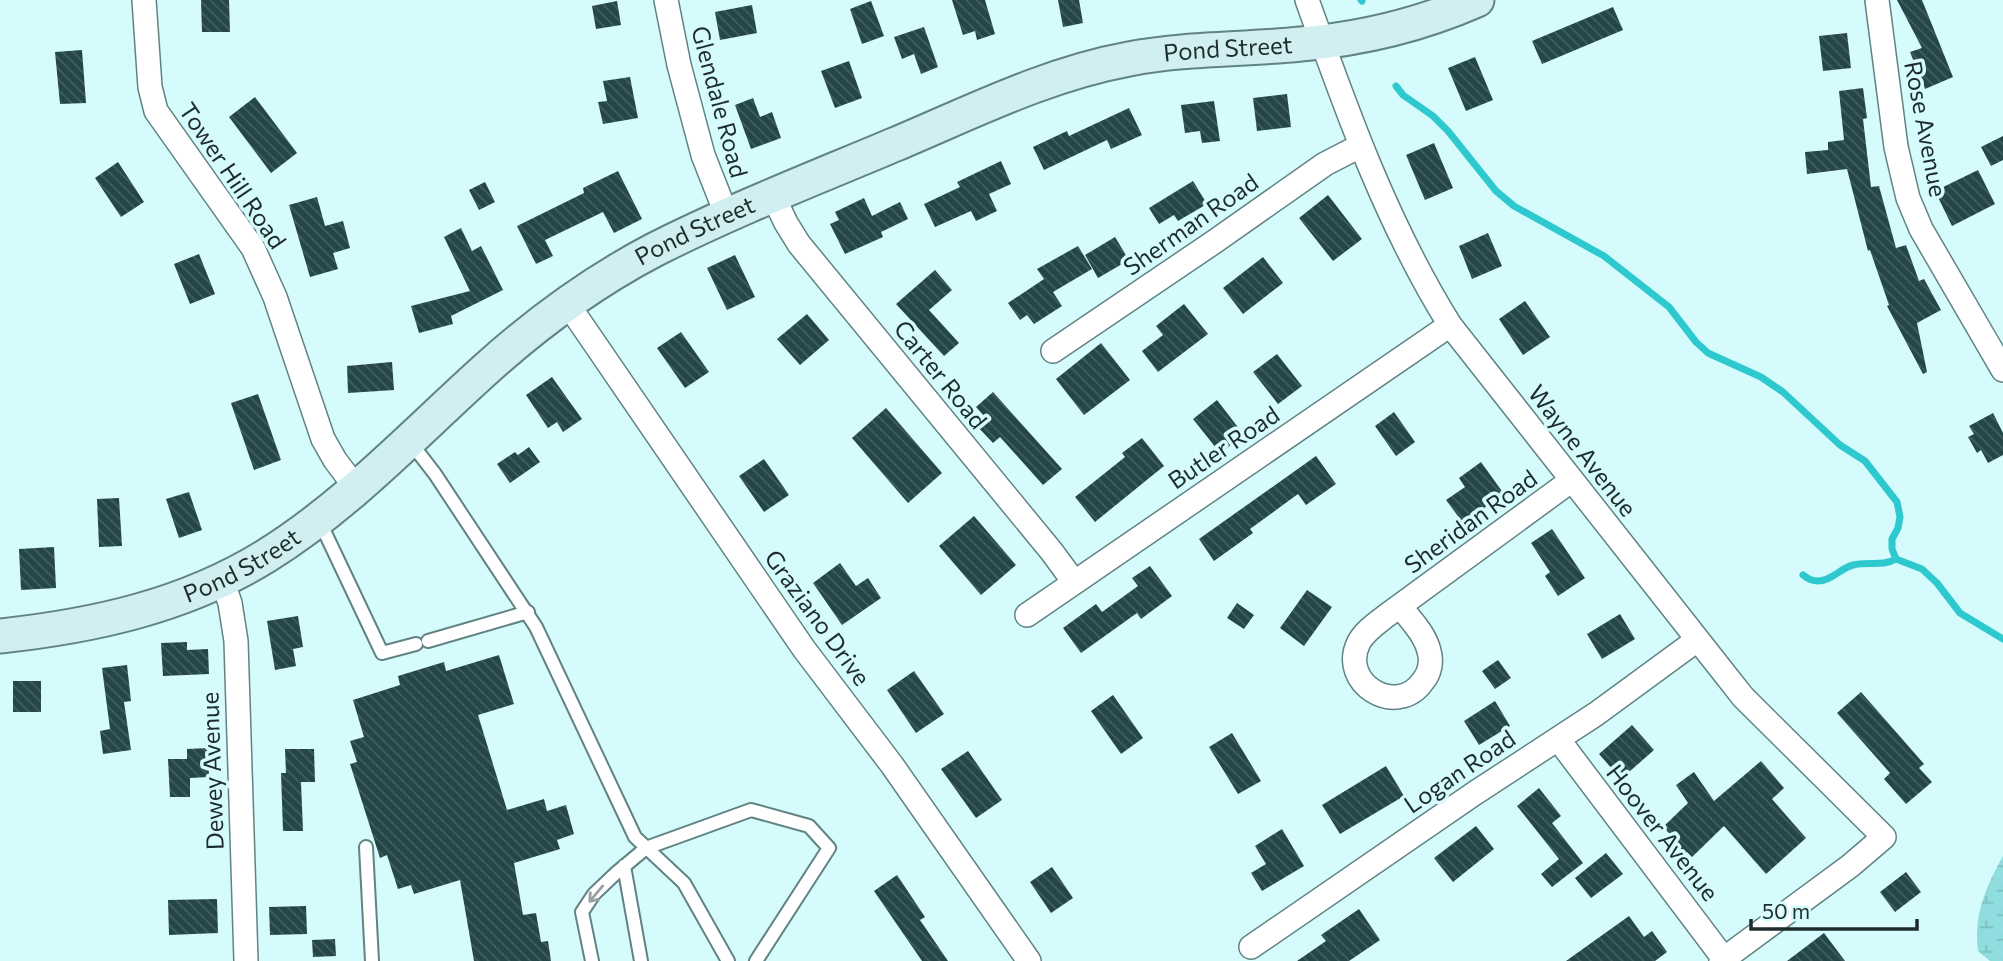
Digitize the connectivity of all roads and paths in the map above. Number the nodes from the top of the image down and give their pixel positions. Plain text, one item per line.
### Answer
1 (144, 0) edge
2 (666, 0) edge
3 (1307, 0) edge
4 (1476, 0) edge
5 (1877, 0) edge
6 (1322, 42) junction
7 (1360, 146) junction
8 (773, 196) junction
9 (727, 216) junction
10 (567, 303) junction
11 (1450, 325) junction
12 (1053, 351) dead end
13 (2003, 370) edge
14 (409, 440) junction
15 (1572, 481) junction
16 (356, 488) junction
17 (319, 520) junction
18 (222, 580) junction
19 (1074, 582) junction
20 (1400, 606) dead end
21 (528, 612) junction
22 (1027, 615) dead end
23 (0, 636) edge
24 (1697, 640) junction
25 (1558, 740) junction
26 (366, 847) dead end
27 (646, 848) junction
28 (624, 866) junction
29 (1251, 947) dead end
30 (1722, 960) edge
31 (246, 961) edge
32 (372, 961) edge
33 (592, 961) edge
34 (641, 961) edge
35 (728, 961) edge
36 (756, 961) edge
37 (1029, 961) edge

1 - 16 street, Tower Hill Road
2 - 9 street, Glendale Road
3 - 6 street, Wayne Avenue
4 - 6 main road, Pond Street
5 - 13 street, Rose Avenue
6 - 7 street, Wayne Avenue
6 - 8 main road, Pond Street
7 - 11 street, Wayne Avenue
7 - 12 street, Sherman Road
8 - 9 main road, Pond Street
8 - 19 street, Carter Road
9 - 10 main road, Pond Street
10 - 14 main road, Pond Street
10 - 37 street, Graziano Drive
11 - 15 street, Wayne Avenue
11 - 19 street, Butler Road
14 - 16 main road, Pond Street
14 - 21 lane
15 - 20 street, Sheridan Road
15 - 24 street, Wayne Avenue
16 - 17 main road, Pond Street
17 - 18 main road, Pond Street
17 - 21 lane
18 - 23 main road, Pond Street
18 - 31 street, Dewey Avenue
19 - 22 street, Butler Road
21 - 27 lane
24 - 25 street, Logan Road
24 - 30 street, Wayne Avenue
25 - 29 street, Logan Road
25 - 30 street, Hoover Avenue
26 - 32 lane
27 - 28 lane
27 - 35 lane
27 - 36 lane
28 -> 33 lane
28 - 34 lane

